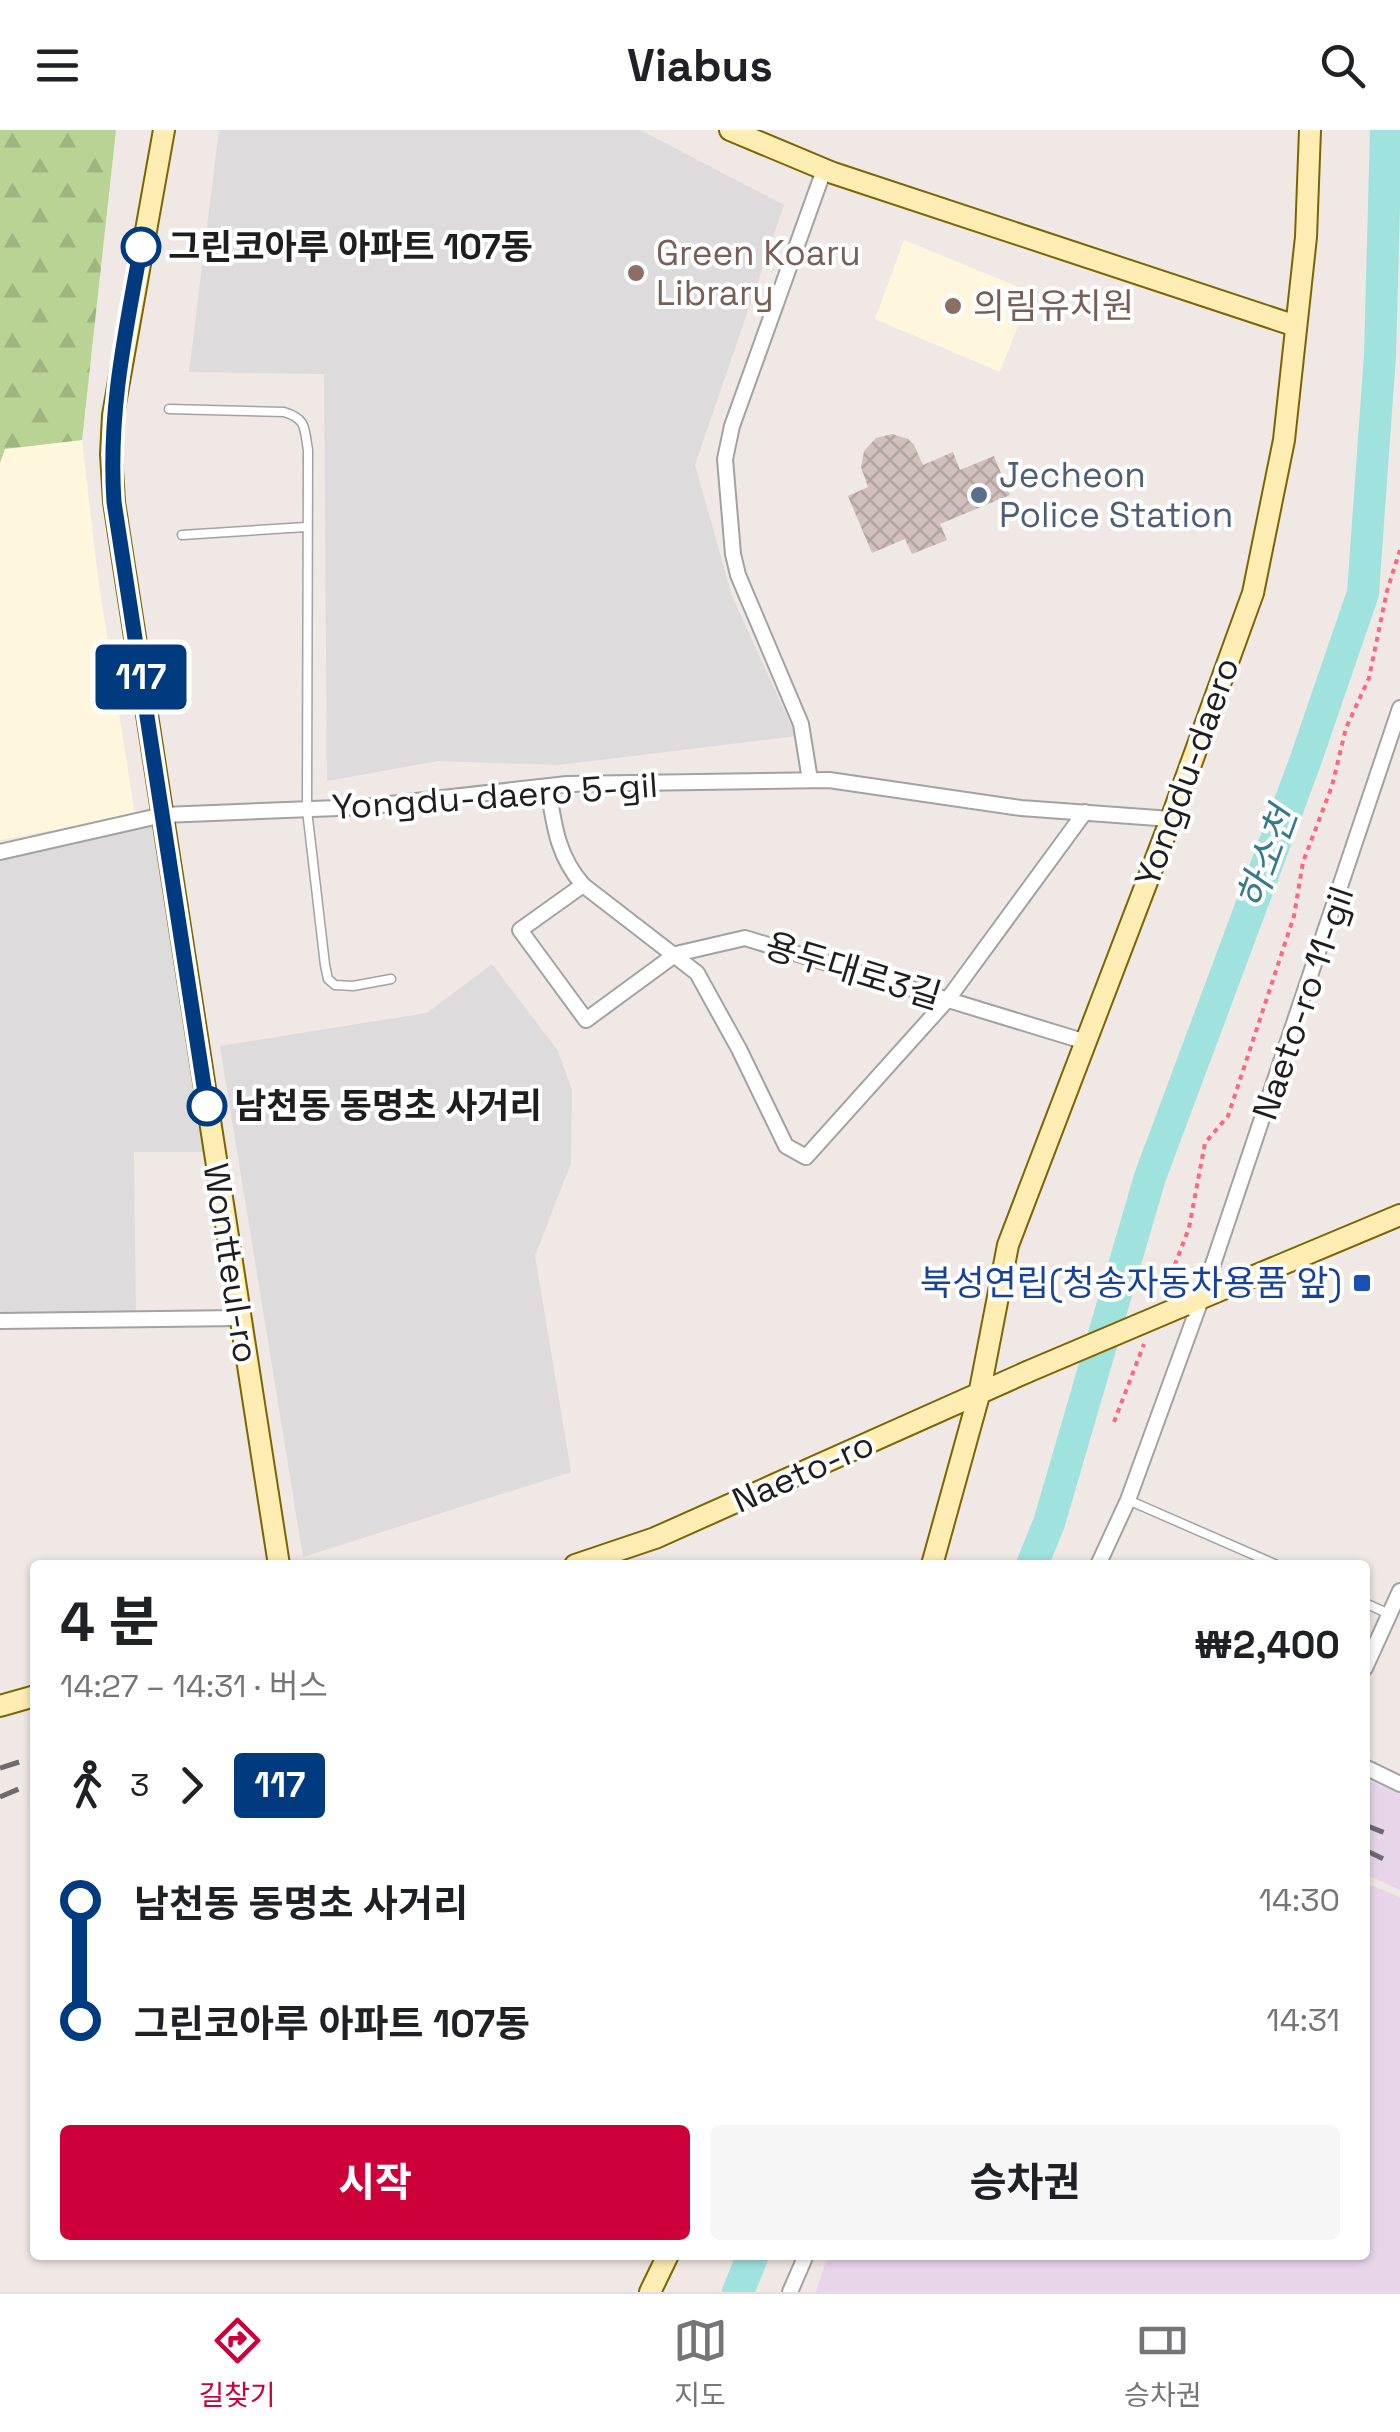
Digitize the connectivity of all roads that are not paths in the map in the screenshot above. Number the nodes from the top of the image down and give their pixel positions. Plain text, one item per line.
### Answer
1 (164, 130) edge
2 (730, 130) edge
3 (1310, 130) edge
4 (824, 170) junction
5 (1296, 326) junction
6 (169, 409) dead end
7 (306, 526) junction
8 (182, 535) dead end
9 (1400, 708) edge
10 (810, 780) junction
11 (548, 787) junction
12 (307, 810) junction
13 (1085, 812) junction
14 (163, 816) junction
15 (1171, 820) junction
16 (0, 852) edge
17 (583, 885) junction
18 (676, 954) junction
19 (391, 979) dead end
20 (948, 999) junction
21 (1086, 1042) junction
22 (1400, 1214) edge
23 (1194, 1301) junction
24 (240, 1318) junction
25 (0, 1321) edge
26 (979, 1395) junction
27 (1128, 1500) junction
28 (277, 1560) edge
29 (590, 1560) edge
30 (933, 1560) edge
31 (1100, 1560) edge
32 (1266, 1560) edge
33 (1400, 1591) edge
34 (1370, 1605) edge
35 (1389, 1614) junction
36 (1370, 1657) edge
37 (30, 1697) edge
38 (0, 1706) edge
39 (1370, 1769) edge
40 (1400, 1784) edge
41 (666, 2260) edge
42 (804, 2260) edge
43 (650, 2292) edge
44 (790, 2292) edge

1 - 14 street, Wontteul-ro
2 - 4 street
3 - 5 street, Yongdu-daero
4 - 5 street
4 - 10 street
5 - 15 street, Yongdu-daero
6 - 7 lane
7 - 8 lane
7 - 12 lane
9 - 23 street, Naeto-ro 11-gil
10 - 11 street, Yongdu-daero 5-gil
10 - 13 street, Yongdu-daero 5-gil
11 - 12 street, Yongdu-daero 5-gil
11 - 17 street
12 - 14 street, Yongdu-daero 5-gil
12 - 19 lane
13 - 15 street, Yongdu-daero 5-gil
13 - 20 street
14 - 16 street, Yongdu-daero 5-gil
14 - 24 street, Wontteul-ro
15 - 21 street, Yongdu-daero
17 - 18 street
17 - 18 street, 용두대로3길
18 - 20 street, 용두대로3길
18 - 20 street
20 - 21 street, 용두대로3길
21 - 26 street, Yongdu-daero
22 - 23 street
23 - 26 street, Naeto-ro, bridge
23 - 27 street, Naeto-ro 11-gil
24 - 25 street
24 - 28 street, Wontteul-ro
26 - 29 street, Naeto-ro
26 - 30 street, Yongdu-daero
27 - 31 street, Naeto-ro 11-gil
27 - 32 lane
33 - 35 street
34 - 35 lane
35 - 36 street
37 - 38 street
39 - 40 street
41 - 43 street
42 - 44 street

